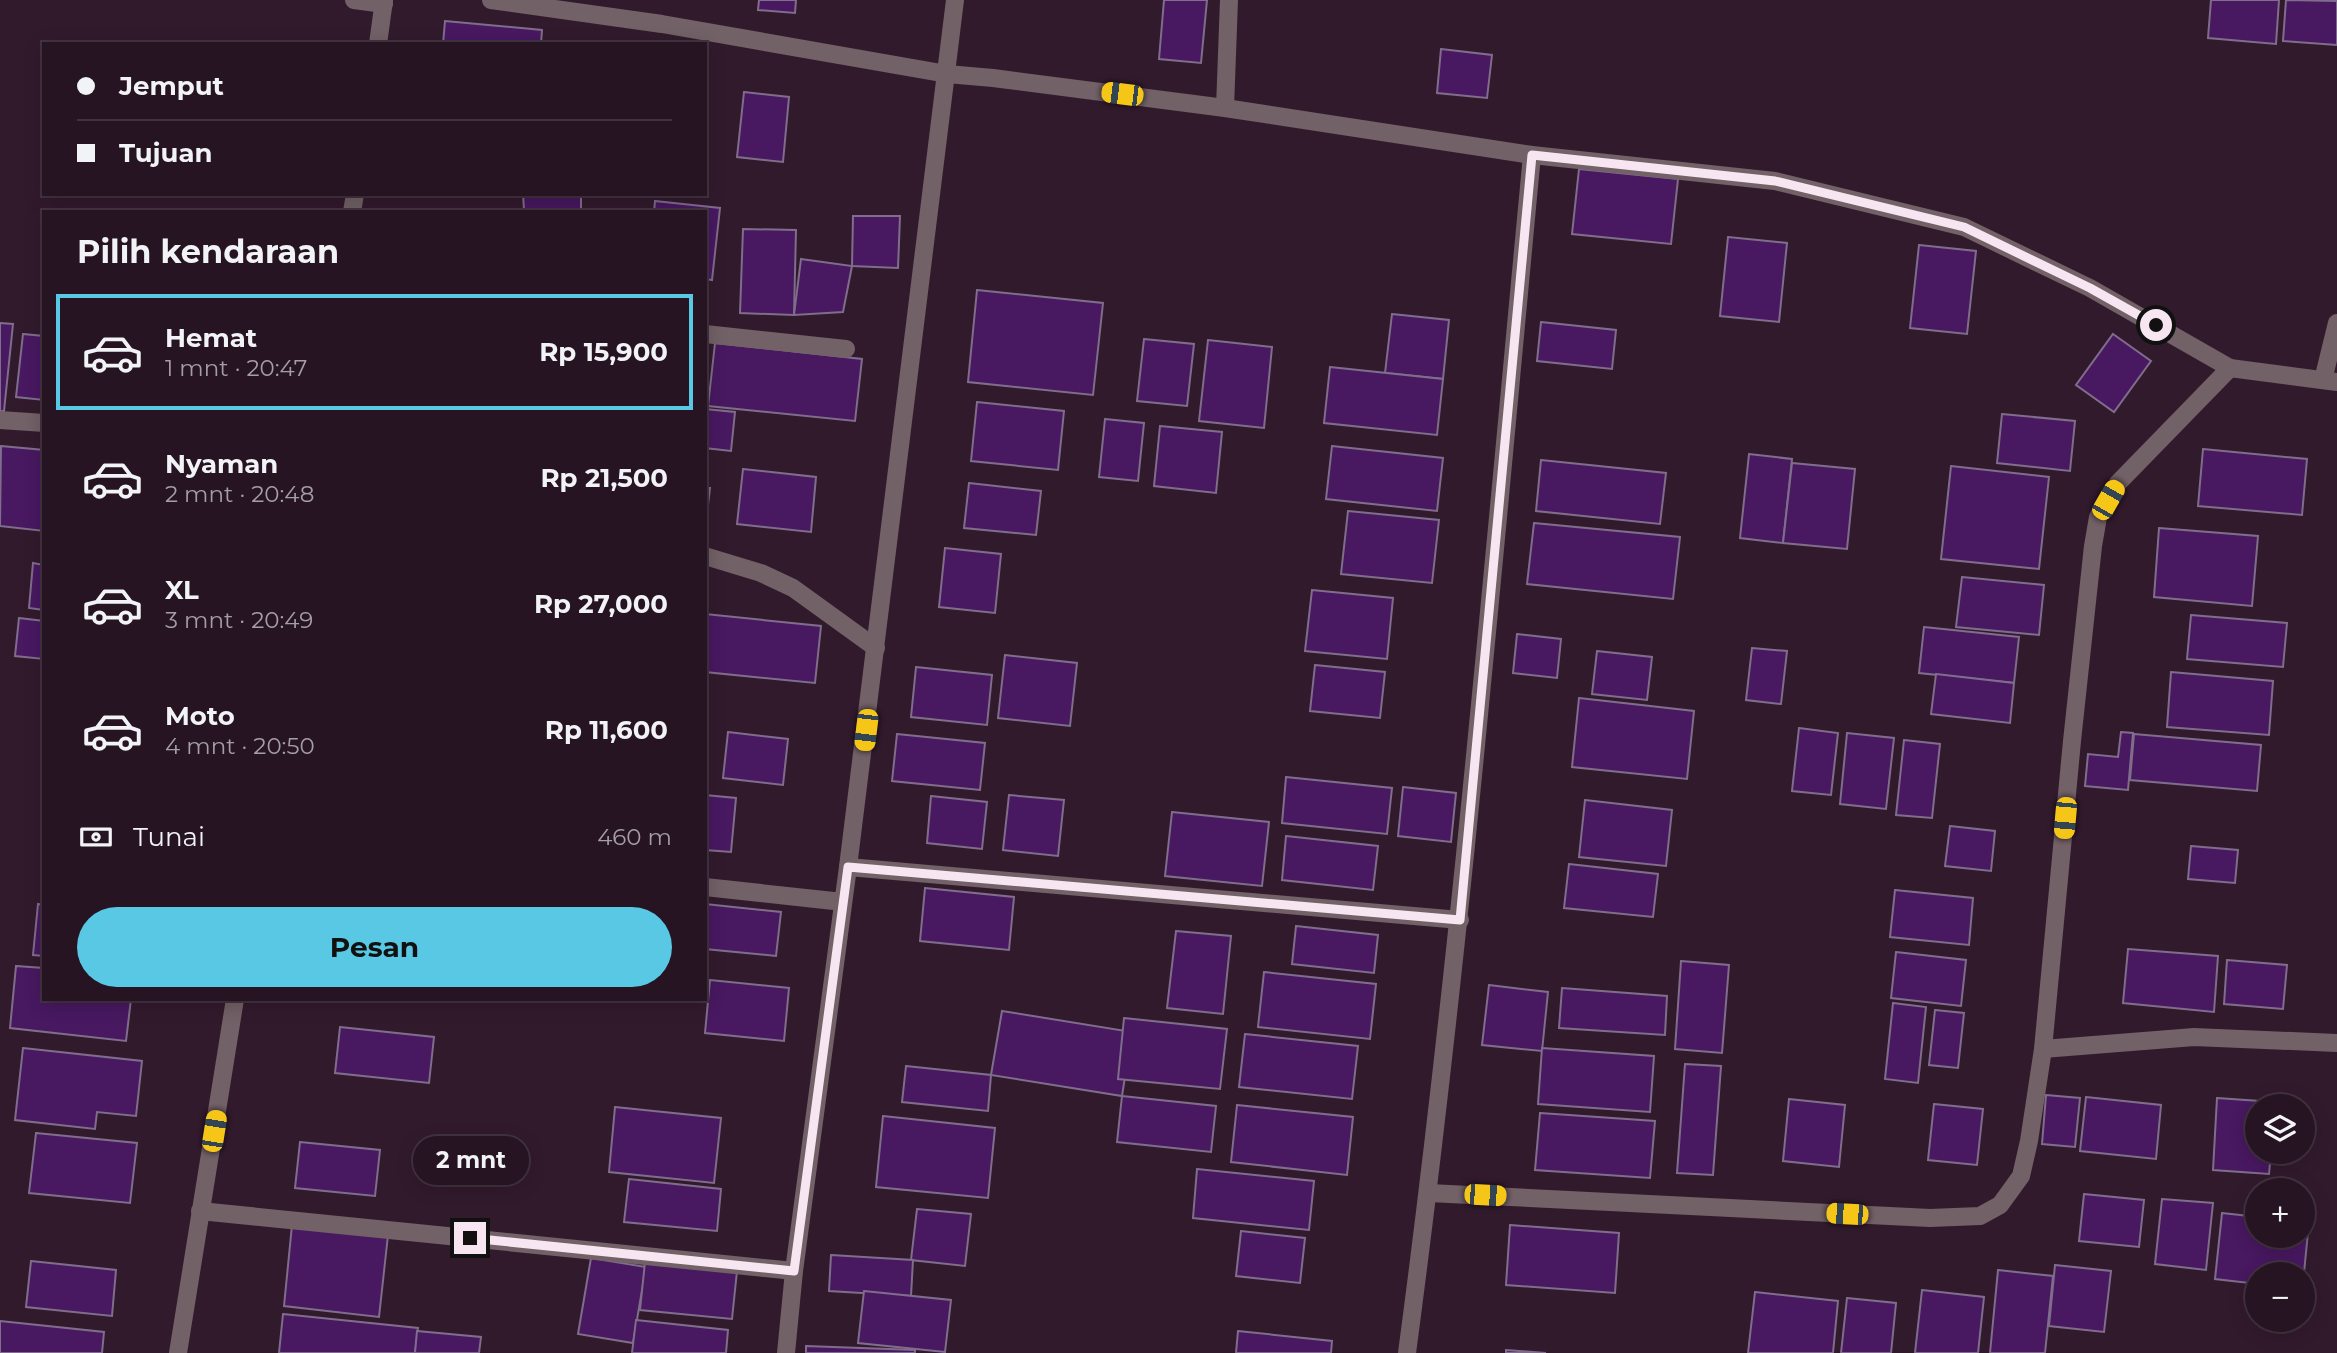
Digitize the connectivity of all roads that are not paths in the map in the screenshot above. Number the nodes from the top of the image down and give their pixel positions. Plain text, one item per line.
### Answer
1 (354, 0) edge
2 (491, 0) edge
3 (955, 0) edge
4 (1229, 0) edge
5 (384, 2) edge
6 (378, 42) edge
7 (947, 74) junction
8 (1224, 108) junction
9 (1532, 155) junction
10 (2337, 323) edge
11 (707, 334) edge
12 (846, 349) dead end
13 (2230, 368) junction
14 (2330, 381) edge
15 (0, 420) edge
16 (42, 423) edge
17 (707, 557) edge
18 (876, 648) junction
19 (848, 867) junction
20 (707, 887) edge
21 (843, 902) junction
22 (1460, 920) junction
23 (235, 1001) edge
24 (2337, 1043) edge
25 (2043, 1049) junction
26 (1429, 1193) junction
27 (200, 1211) junction
28 (794, 1271) junction
29 (178, 1353) edge
30 (786, 1353) edge
31 (1407, 1353) edge

1 - 5 street
2 - 7 street
3 - 7 street
4 - 8 street
5 - 6 street
7 - 8 street
7 - 18 street
8 - 9 street
9 - 13 street
9 - 22 street
10 - 14 street
11 - 12 street
13 - 14 street
13 - 25 street
15 - 16 street
17 - 18 street
18 - 19 street
19 - 21 street
19 - 22 street
20 - 21 street
21 - 28 street
22 - 26 street
23 - 27 street
24 - 25 street
25 - 26 street
26 - 31 street
27 - 28 street
27 - 29 street
28 - 30 street

